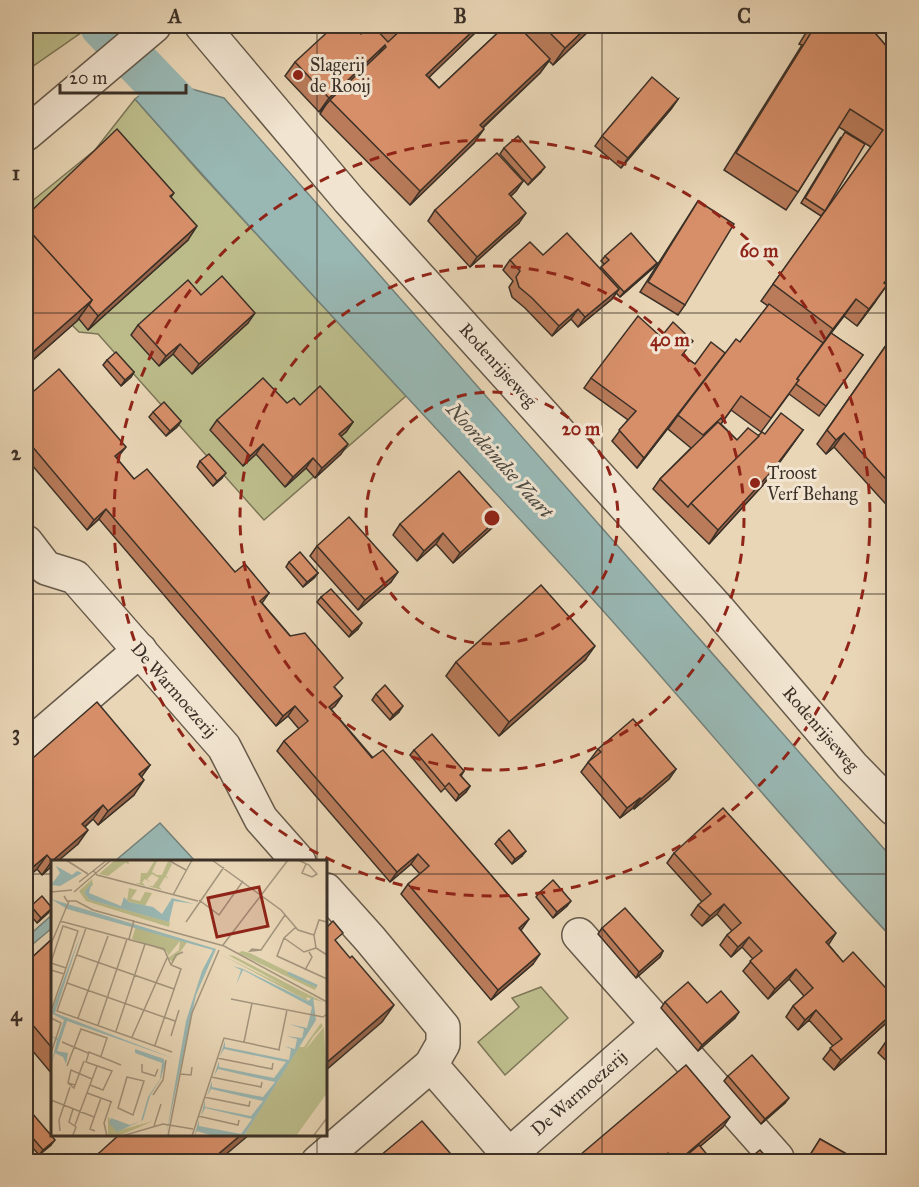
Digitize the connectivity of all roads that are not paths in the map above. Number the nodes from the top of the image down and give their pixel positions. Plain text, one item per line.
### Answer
1 (154, 26) edge
2 (202, 26) edge
3 (26, 134) edge
4 (26, 542) edge
5 (140, 650) junction
6 (26, 748) edge
7 (894, 809) edge
8 (298, 860) edge
9 (327, 892) edge
10 (579, 935) dead end
11 (658, 1024) junction
12 (431, 1065) junction
13 (777, 1158) dead end
14 (318, 1161) edge

1 - 3 street
2 - 7 street, Rodenrijseweg
4 - 5 street, De Warmoezerij
5 - 6 street
5 - 8 street, De Warmoezerij
9 - 12 street
10 - 11 street
11 - 12 street, De Warmoezerij
11 - 13 street
12 - 14 street

